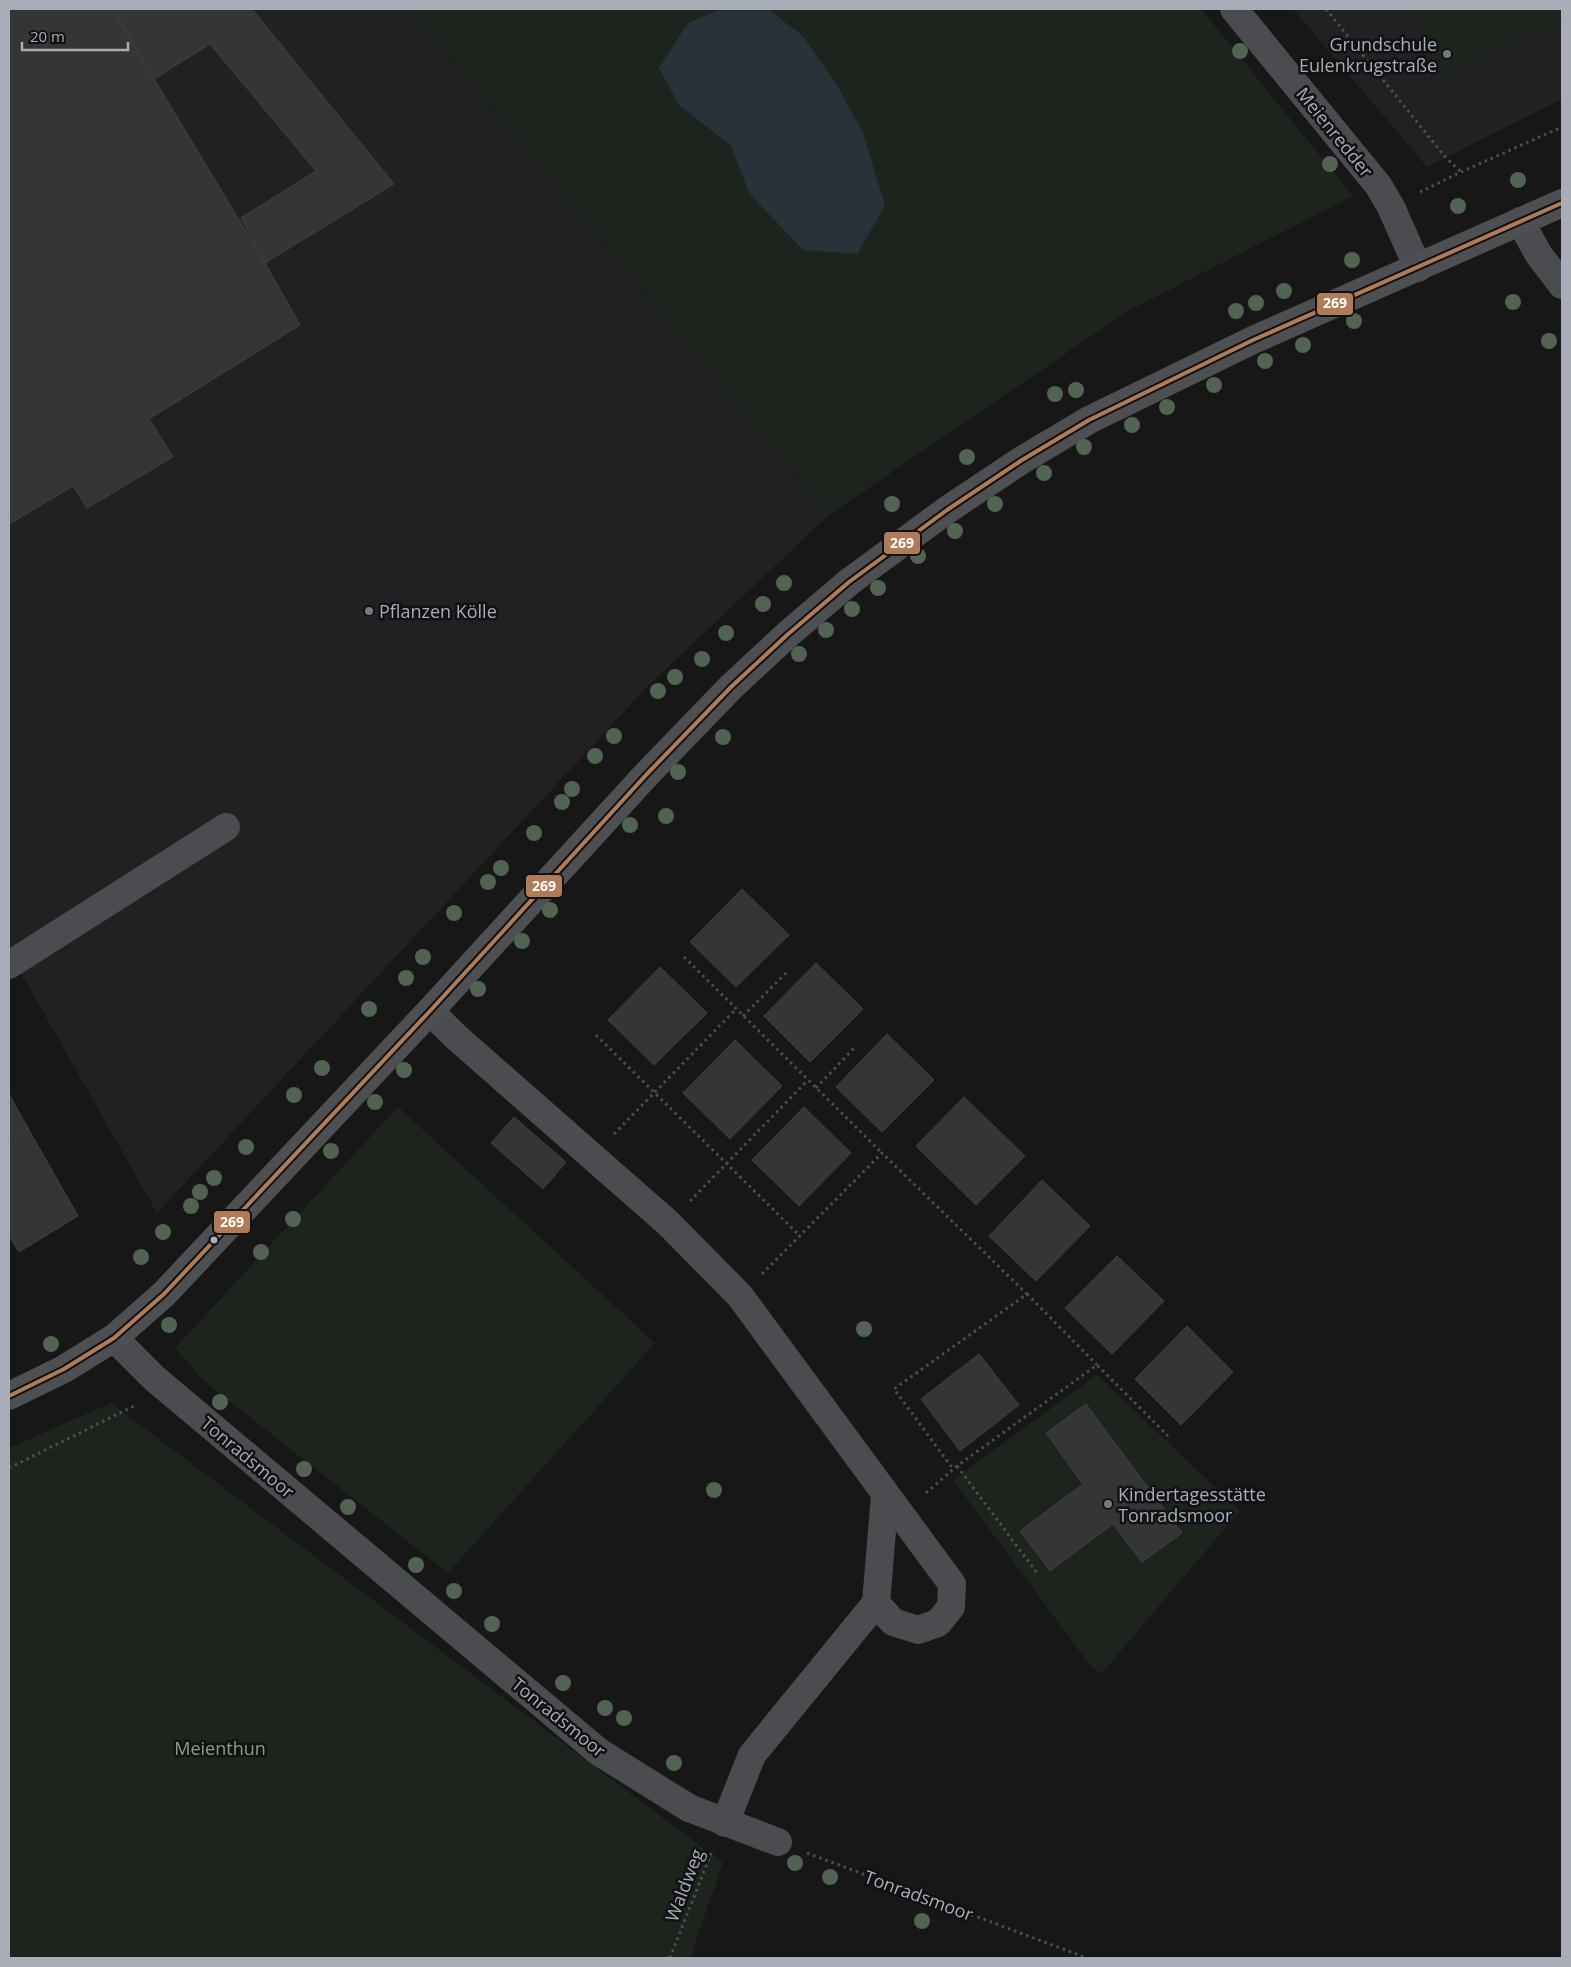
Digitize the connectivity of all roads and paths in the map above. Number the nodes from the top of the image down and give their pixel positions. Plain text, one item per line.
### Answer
1 (1234, 9) edge
2 (1326, 9) edge
3 (1562, 127) edge
4 (1461, 172) junction
5 (1562, 203) edge
6 (1392, 207) junction
7 (1520, 221) junction
8 (1418, 268) junction
9 (1562, 285) edge
10 (226, 827) dead end
11 (684, 957) dead end
12 (9, 965) edge
13 (786, 972) dead end
14 (736, 1009) junction
15 (430, 1011) junction
16 (743, 1016) junction
17 (596, 1035) dead end
18 (856, 1046) dead end
19 (808, 1080) junction
20 (816, 1088) junction
21 (654, 1092) junction
22 (882, 1153) junction
23 (592, 1156) junction
24 (726, 1164) junction
25 (668, 1223) junction
26 (800, 1236) junction
27 (1027, 1294) junction
28 (740, 1296) junction
29 (114, 1338) junction
30 (1097, 1365) junction
31 (154, 1378) junction
32 (9, 1396) edge
33 (1168, 1436) dead end
34 (957, 1466) junction
35 (9, 1468) edge
36 (953, 1469) junction
37 (893, 1505) junction
38 (1037, 1573) dead end
39 (876, 1603) junction
40 (724, 1823) junction
41 (778, 1842) joint
42 (670, 1958) edge
43 (1087, 1958) edge

1 - 6 street, Meienredder
2 - 4 path
3 - 4 path
4 - 6 path
5 - 7 main road
6 - 8 street, Meienredder
7 - 8 main road
7 - 9 street
8 - 15 main road
10 - 12 street
11 - 14 path
13 - 16 path
14 - 16 path
14 - 21 path
15 - 23 street
15 - 29 main road
16 - 19 path
17 - 21 path
18 - 20 path
19 - 20 path
19 - 24 path
20 - 22 path
21 - 23 path
21 - 24 path
22 - 26 path
22 - 27 path
23 - 25 street
24 - 25 path
24 - 26 path
25 - 28 street
26 - 28 path
27 - 30 path
27 - 36 path
28 - 37 street
29 - 31 street, Tonradsmoor
29 - 32 main road
30 - 33 path
30 - 34 path
31 - 35 path
31 - 40 street, Tonradsmoor
34 - 36 path
34 - 38 path
36 - 37 path
37 - 39 street
37 - 39 street
39 - 40 street
40 - 41 street, Tonradsmoor
40 - 42 path, Waldweg
41 - 43 path, Tonradsmoor

